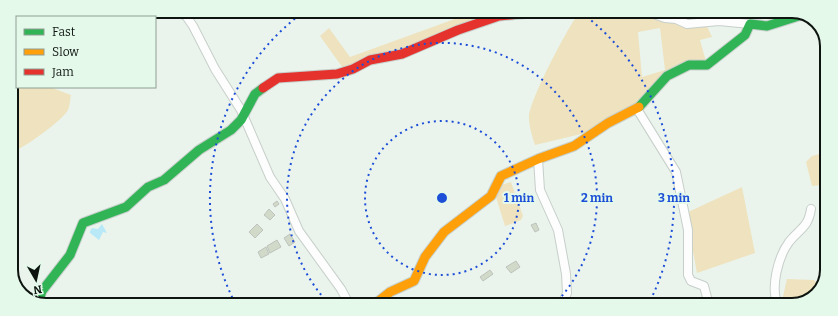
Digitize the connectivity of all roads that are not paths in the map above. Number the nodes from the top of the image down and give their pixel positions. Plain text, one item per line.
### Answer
1 (188, 18) edge
2 (493, 18) edge
3 (665, 18) edge
4 (792, 18) edge
5 (750, 24) junction
6 (637, 109) junction
7 (244, 115) junction
8 (538, 159) junction
9 (811, 209) dead end
10 (40, 297) edge
11 (346, 298) edge
12 (382, 298) edge
13 (565, 298) edge
14 (707, 298) edge
15 (775, 298) edge

1 - 7 street
2 - 7 street
3 - 5 street
4 - 5 street
5 - 6 street
6 - 8 street
6 - 14 street
7 - 10 street
7 - 11 street
8 - 12 street
8 - 13 street
9 - 15 street

